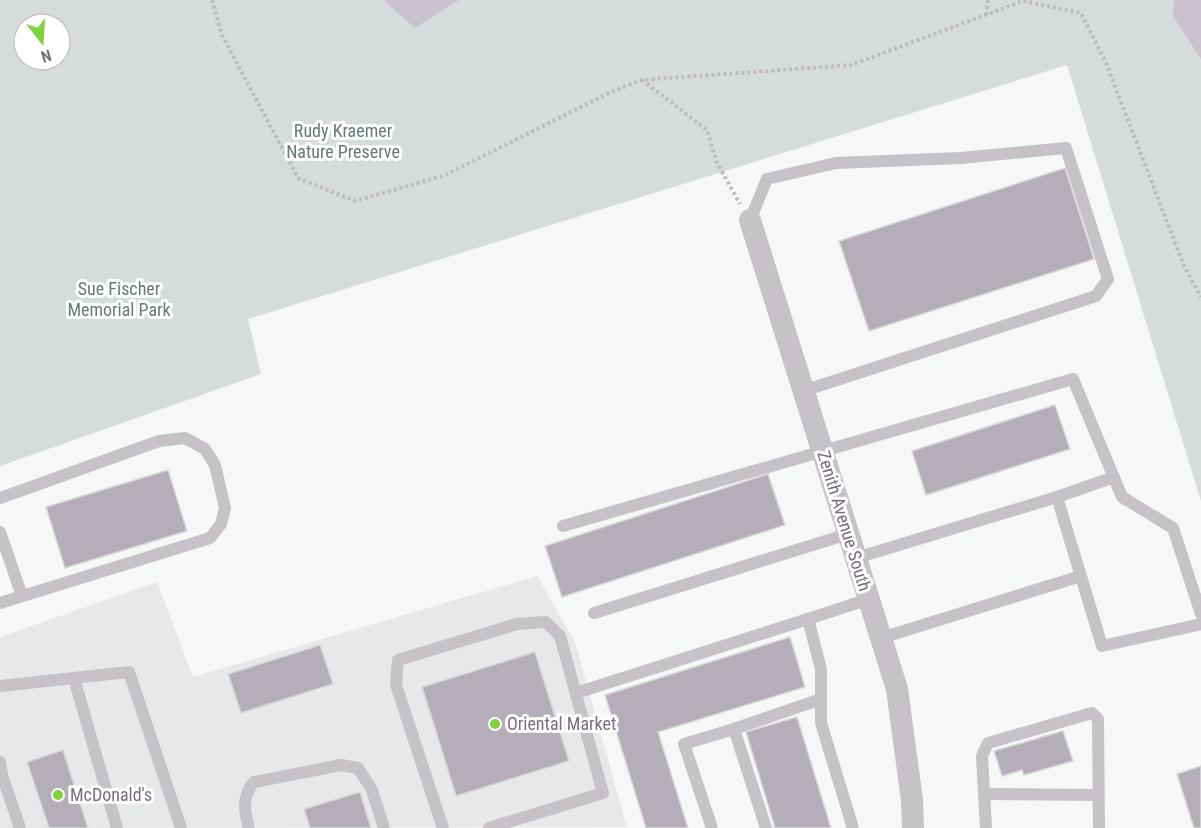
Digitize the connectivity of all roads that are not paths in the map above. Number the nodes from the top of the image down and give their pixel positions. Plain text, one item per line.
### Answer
1 (750, 220) joint
2 (803, 391) junction
3 (822, 451) junction
4 (1114, 477) junction
5 (1057, 497) junction
6 (0, 498) edge
7 (563, 526) dead end
8 (0, 532) edge
9 (848, 534) junction
10 (856, 558) junction
11 (1081, 576) junction
12 (22, 596) junction
13 (869, 599) junction
14 (0, 603) edge
15 (594, 613) dead end
16 (1201, 614) edge
17 (808, 619) junction
18 (1201, 624) edge
19 (881, 638) junction
20 (74, 678) junction
21 (0, 686) edge
22 (576, 693) junction
23 (821, 699) junction
24 (734, 729) junction
25 (0, 762) edge
26 (984, 794) junction
27 (1098, 795) junction
28 (19, 826) edge
29 (117, 828) edge
30 (180, 828) edge
31 (249, 828) edge
32 (384, 828) edge
33 (443, 828) edge
34 (489, 828) edge
35 (712, 828) edge
36 (765, 828) edge
37 (853, 828) edge
38 (913, 828) edge
39 (986, 828) edge
40 (1099, 828) edge

1 - 2 street, Zenith Avenue South
1 - 2 lane
2 - 3 street, Zenith Avenue South
3 - 4 lane
3 - 7 lane
3 - 9 street, Zenith Avenue South
4 - 5 lane
4 - 16 lane
5 - 10 lane
5 - 11 lane
6 - 12 lane
8 - 12 lane
9 - 10 street, Zenith Avenue South
9 - 15 lane
10 - 13 street, Zenith Avenue South
11 - 18 lane
11 - 19 lane
12 - 14 lane
13 - 17 lane
13 - 19 street, Zenith Avenue South
17 - 22 lane
17 - 23 lane
19 - 38 street, Zenith Avenue South
20 - 21 lane
20 - 29 lane
20 - 30 lane
22 - 33 lane
22 - 34 lane
23 - 24 lane
23 - 37 lane
24 - 35 lane
24 - 36 lane
25 - 28 lane
26 - 27 lane
26 - 27 lane
26 - 39 lane
27 - 40 lane
31 - 32 lane

